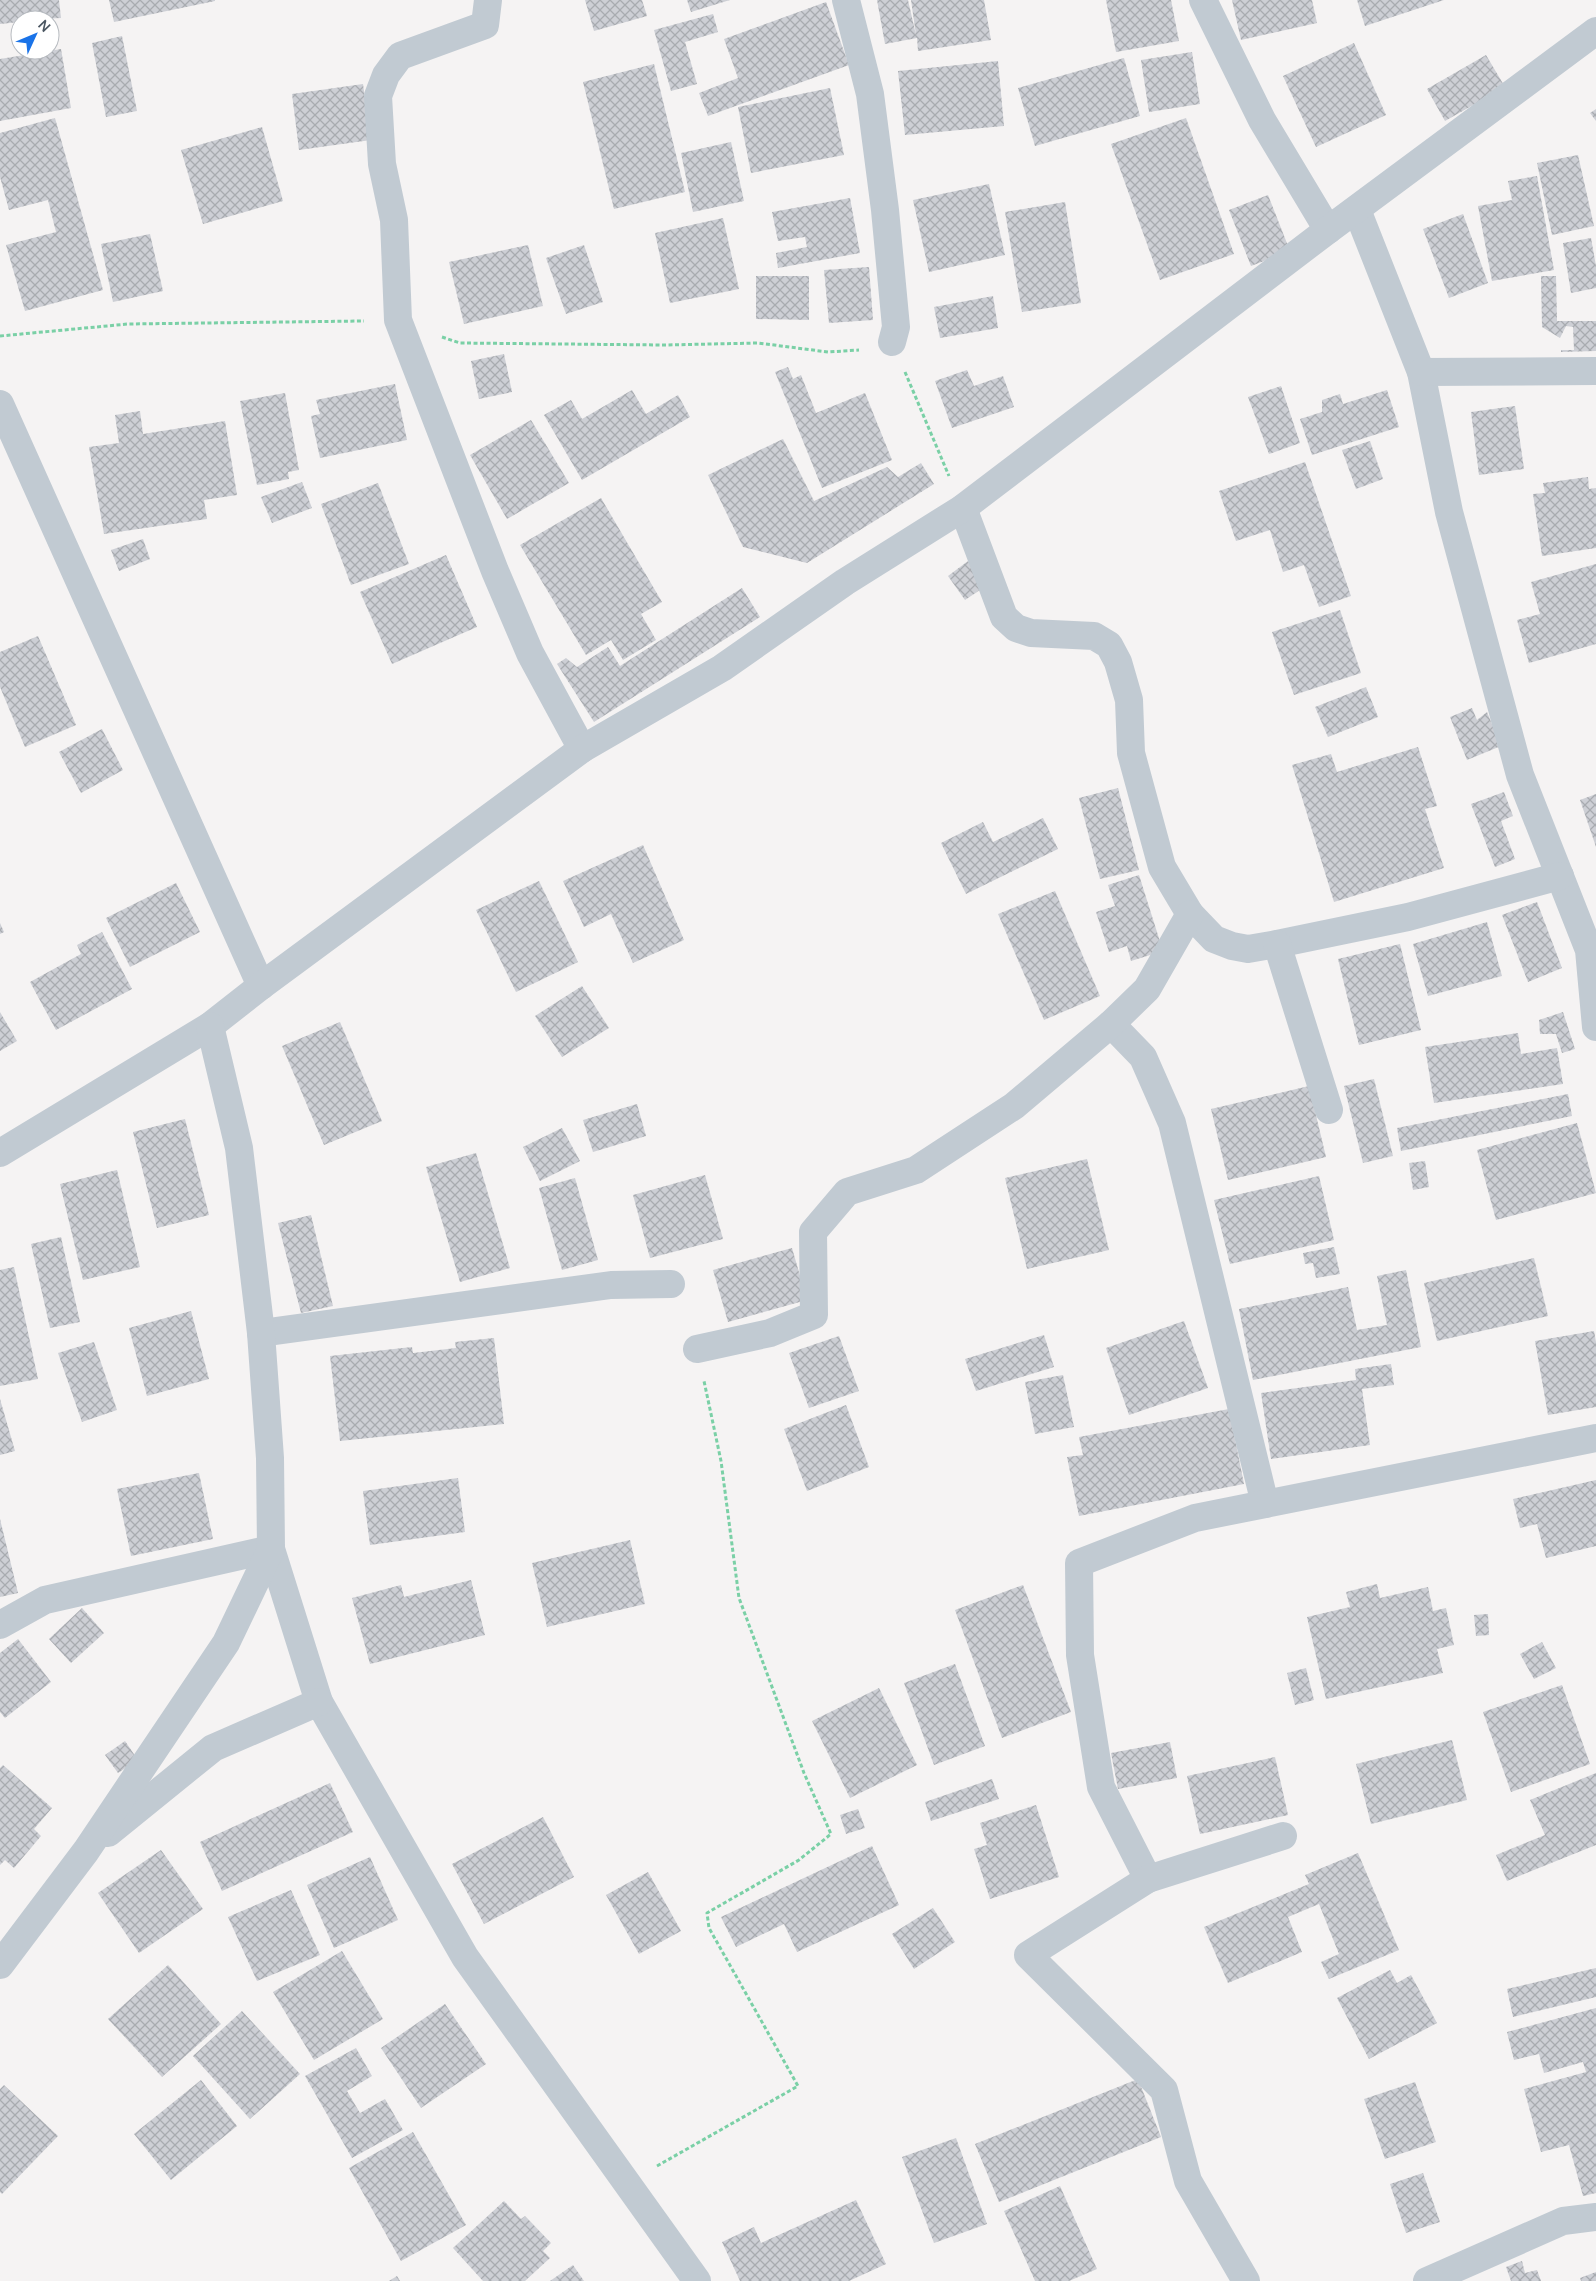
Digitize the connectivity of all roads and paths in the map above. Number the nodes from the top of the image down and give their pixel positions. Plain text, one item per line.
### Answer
1 (488, 0) edge
2 (846, 0) edge
3 (1203, 0) edge
4 (1596, 31) edge
5 (1357, 210) junction
6 (1328, 230) junction
7 (398, 320) junction
8 (0, 336) edge
9 (892, 342) junction
10 (1596, 371) edge
11 (1421, 372) junction
12 (0, 404) edge
13 (962, 508) junction
14 (582, 749) junction
15 (1560, 876) junction
16 (1190, 914) junction
17 (1277, 944) junction
18 (261, 986) junction
19 (1111, 1024) junction
20 (210, 1026) junction
21 (1596, 1027) edge
22 (1329, 1110) dead end
23 (0, 1153) edge
24 (671, 1284) dead end
25 (260, 1333) junction
26 (697, 1349) joint
27 (1596, 1438) edge
28 (1265, 1504) junction
29 (271, 1549) junction
30 (0, 1625) edge
31 (319, 1702) junction
32 (1283, 1836) dead end
33 (86, 1851) junction
34 (1148, 1879) junction
35 (0, 1965) edge
36 (628, 2183) junction
37 (1596, 2217) edge
38 (697, 2281) edge
39 (1246, 2281) edge
40 (1426, 2281) edge

1 - 7 street
2 - 9 street
3 - 6 street
4 - 5 street
5 - 6 street
5 - 11 street
6 - 13 street
7 - 8 path
7 - 9 path
7 - 14 street
9 - 13 path
10 - 11 street
11 - 15 street
12 - 18 street
13 - 14 street
13 - 16 street
14 - 18 street
15 - 17 street
15 - 21 street
16 - 17 street
16 - 19 street
17 - 22 street
18 - 20 street
19 - 26 street
19 - 28 street
20 - 23 street
20 - 25 street
24 - 25 street
25 - 29 street
26 - 36 path
27 - 28 street
28 - 34 street
29 - 30 street
29 - 31 street
29 - 33 street
31 - 33 street
31 - 36 street
32 - 34 street
33 - 35 street
34 - 39 street
36 - 38 street
37 - 40 street

